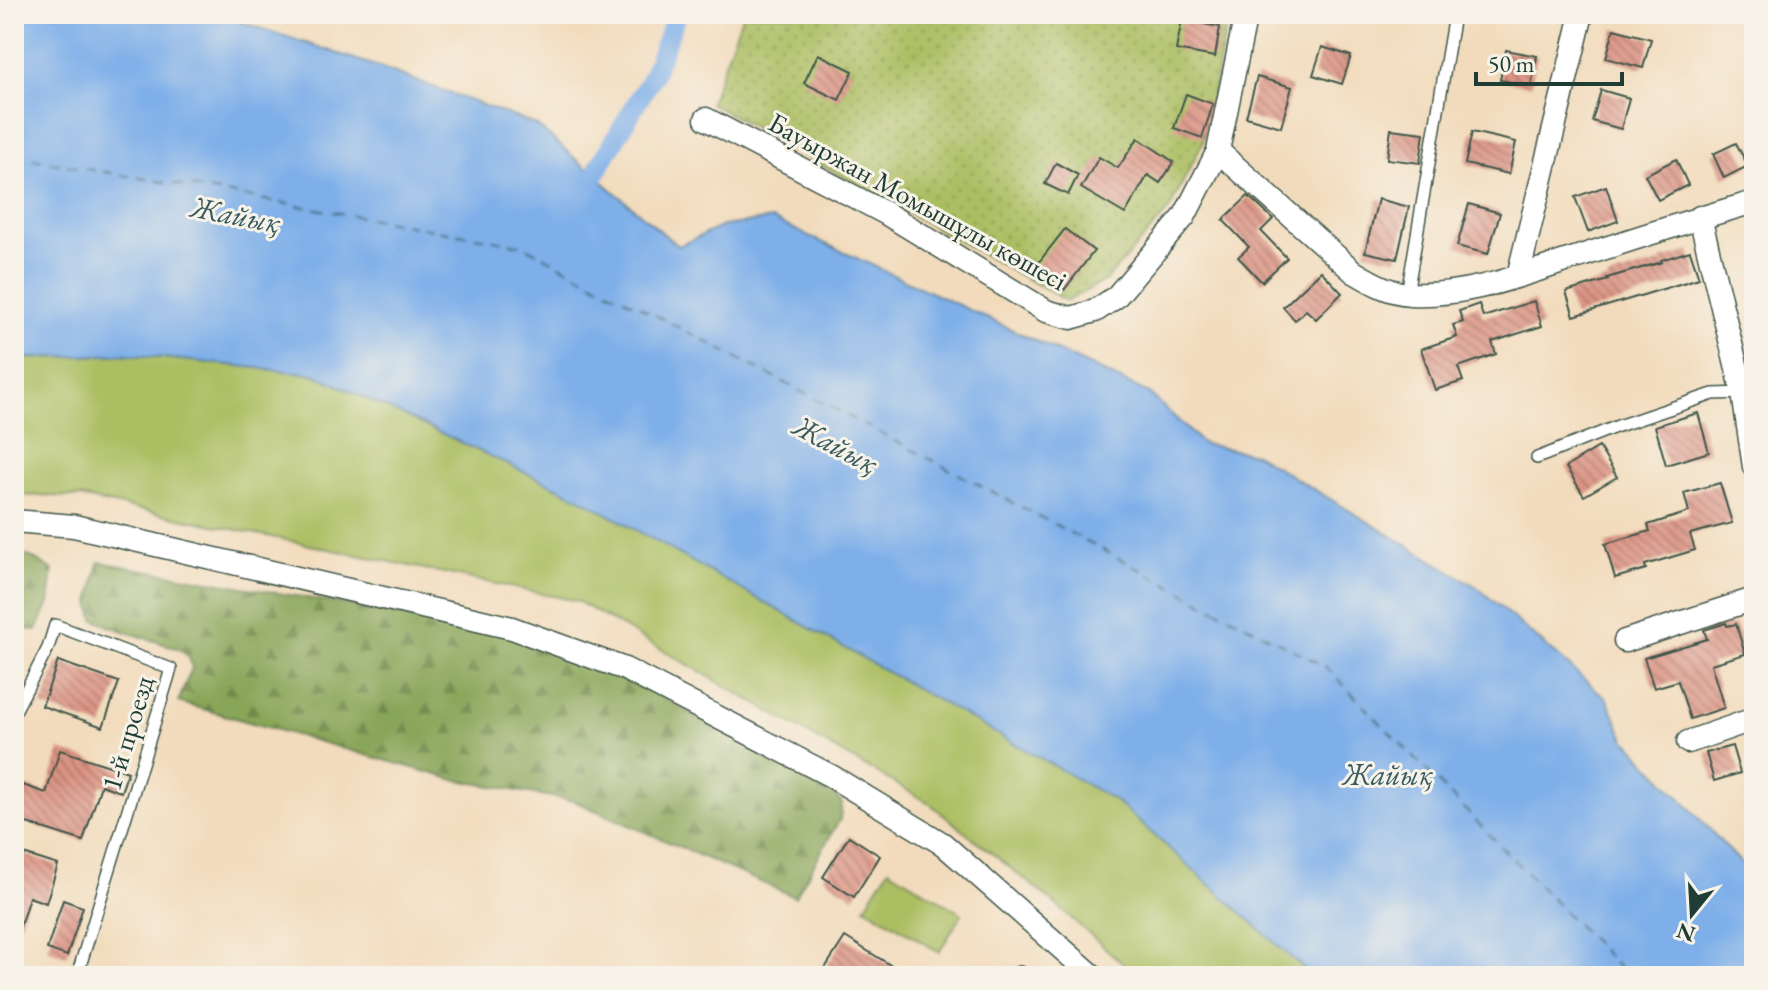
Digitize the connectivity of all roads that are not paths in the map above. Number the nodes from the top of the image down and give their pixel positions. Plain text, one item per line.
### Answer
1 (1246, 14) edge
2 (1582, 14) edge
3 (1454, 15) edge
4 (706, 119) dead end
5 (1218, 151) junction
6 (1754, 202) edge
7 (1700, 217) junction
8 (1518, 276) junction
9 (1407, 294) junction
10 (1748, 393) edge
11 (1537, 458) dead end
12 (1754, 467) edge
13 (14, 521) edge
14 (1754, 599) edge
15 (1625, 641) dead end
16 (14, 713) edge
17 (1754, 719) edge
18 (1688, 742) dead end
19 (77, 976) edge
20 (1006, 976) edge
21 (1031, 976) edge
22 (1093, 976) edge

1 - 5 street, Бауыржан Момышұлы көшесі
2 - 8 street
3 - 9 lane
4 - 5 street, Бауыржан Момышұлы көшесі
5 - 9 street
6 - 7 street
7 - 8 street
7 - 10 street
8 - 9 street
10 - 11 lane
10 - 12 street
13 - 22 street
14 - 15 street
16 - 19 lane, 1-й проезд
17 - 18 street
20 - 21 lane

